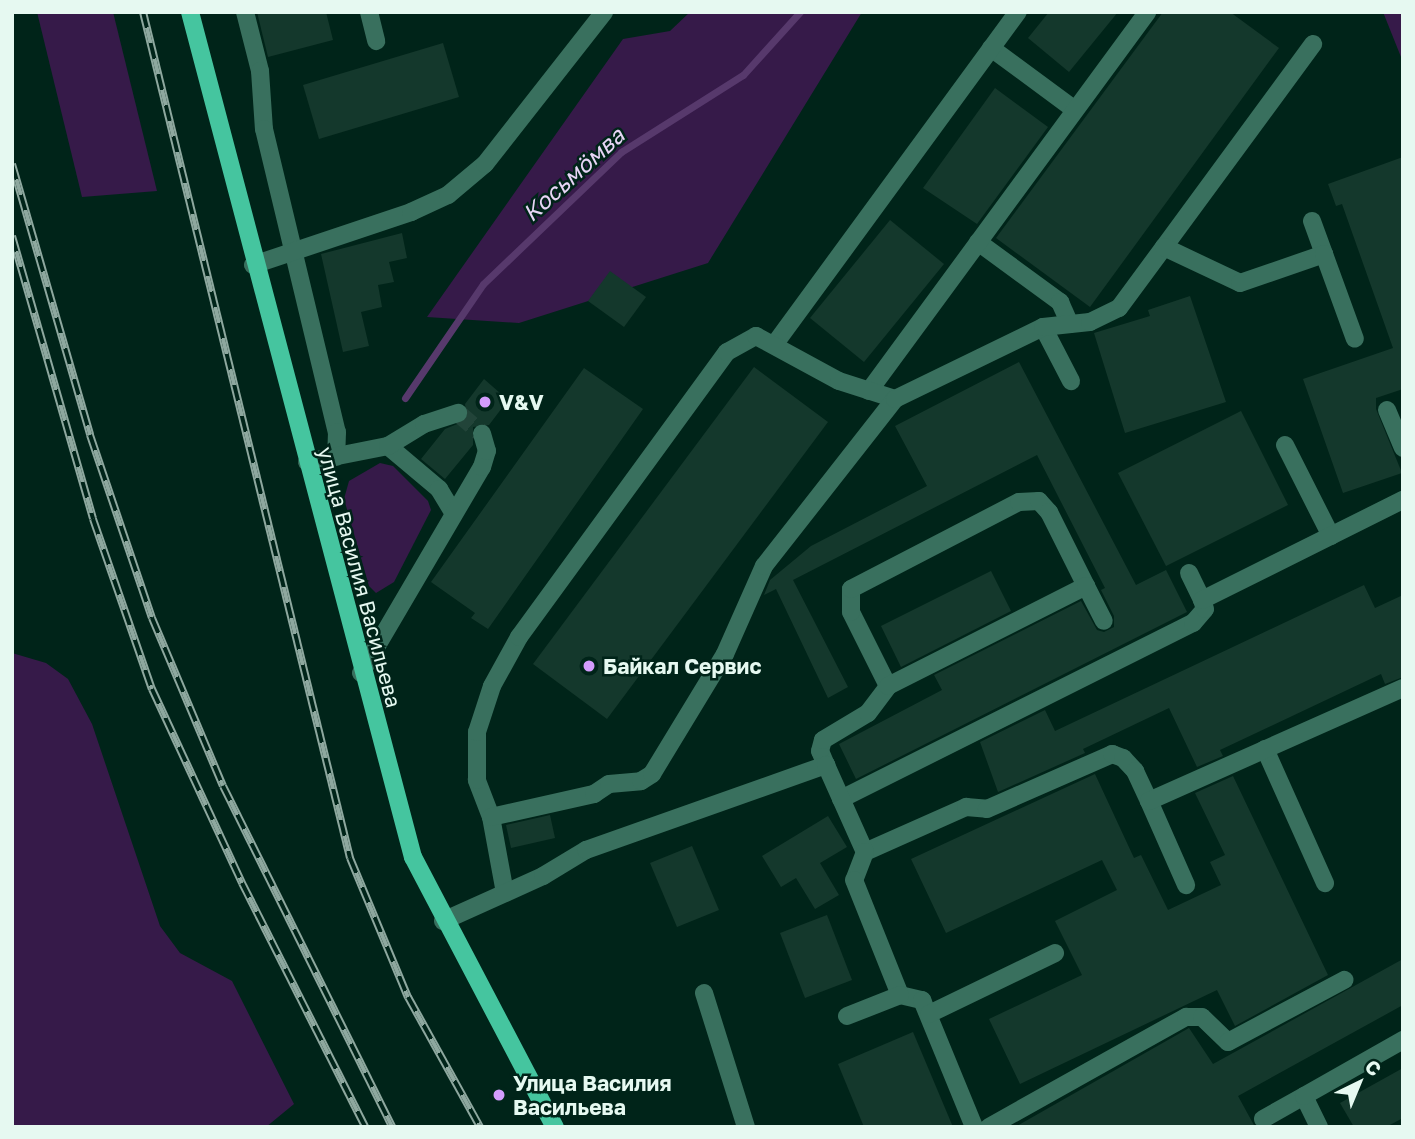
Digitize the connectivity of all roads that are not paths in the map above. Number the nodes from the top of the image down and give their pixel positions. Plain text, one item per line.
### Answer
1 (190, 12) edge
2 (245, 12) edge
3 (369, 12) edge
4 (604, 12) edge
5 (1018, 12) edge
6 (1147, 12) edge
7 (376, 41) dead end
8 (1313, 44) dead end
9 (991, 48) junction
10 (1075, 110) junction
11 (1312, 221) dead end
12 (978, 242) junction
13 (1164, 247) junction
14 (293, 252) junction
15 (1324, 254) junction
16 (253, 265) junction
17 (1070, 324) junction
18 (1043, 327) junction
19 (1354, 339) dead end
20 (774, 345) junction
21 (1071, 382) dead end
22 (869, 391) junction
23 (895, 399) junction
24 (1387, 410) dead end
25 (458, 414) dead end
26 (482, 434) dead end
27 (1285, 445) dead end
28 (388, 446) junction
29 (1403, 447) edge
30 (336, 457) junction
31 (307, 462) junction
32 (1403, 500) edge
33 (454, 514) junction
34 (1331, 536) junction
35 (1189, 573) dead end
36 (1086, 586) junction
37 (1202, 600) junction
38 (1104, 621) dead end
39 (361, 673) junction
40 (888, 686) junction
41 (1403, 688) edge
42 (1265, 750) junction
43 (826, 765) junction
44 (841, 799) junction
45 (1149, 801) junction
46 (491, 817) junction
47 (865, 852) junction
48 (1325, 883) dead end
49 (1186, 885) dead end
50 (505, 893) junction
51 (443, 921) junction
52 (1055, 953) dead end
53 (1344, 980) dead end
54 (704, 993) dead end
55 (900, 995) junction
56 (929, 1014) junction
57 (848, 1016) dead end
58 (1403, 1040) edge
59 (1304, 1096) junction
60 (1263, 1119) dead end
61 (555, 1127) edge
62 (746, 1127) edge
63 (974, 1127) edge
64 (989, 1127) edge
65 (1318, 1127) edge

1 - 16 main road, улица Василия Васильева
2 - 14 lane
3 - 7 lane
4 - 14 lane
5 - 9 lane
6 - 10 lane
8 - 13 lane
9 - 10 lane
9 - 20 lane
10 - 12 lane
11 - 15 lane
12 - 17 lane
12 - 22 lane
13 - 15 lane
13 - 17 lane
14 - 16 lane
14 - 30 lane
15 - 19 lane
16 - 31 main road, улица Василия Васильева
17 - 18 lane
18 - 21 lane
18 - 23 lane
20 - 22 lane
20 - 46 lane
22 - 23 lane
23 - 46 lane
24 - 29 lane
25 - 28 lane
26 - 33 lane
27 - 34 lane
28 - 30 lane
28 - 33 lane
30 - 31 lane
31 - 39 main road, улица Василия Васильева
32 - 34 lane
33 - 39 lane
34 - 37 lane
35 - 37 lane
36 - 38 lane
36 - 40 lane
36 - 40 lane
37 - 44 lane
39 - 51 main road, улица Василия Васильева
40 - 43 lane
41 - 42 lane
42 - 45 lane
42 - 48 lane
43 - 44 lane
43 - 50 lane
44 - 47 lane
45 - 47 lane
45 - 49 lane
46 - 50 lane
47 - 55 lane
50 - 51 lane
51 - 61 main road, улица Василия Васильева
52 - 56 lane
53 - 64 lane
54 - 62 lane
55 - 56 lane
55 - 57 lane
56 - 63 lane
58 - 59 lane
59 - 60 lane
59 - 65 lane

